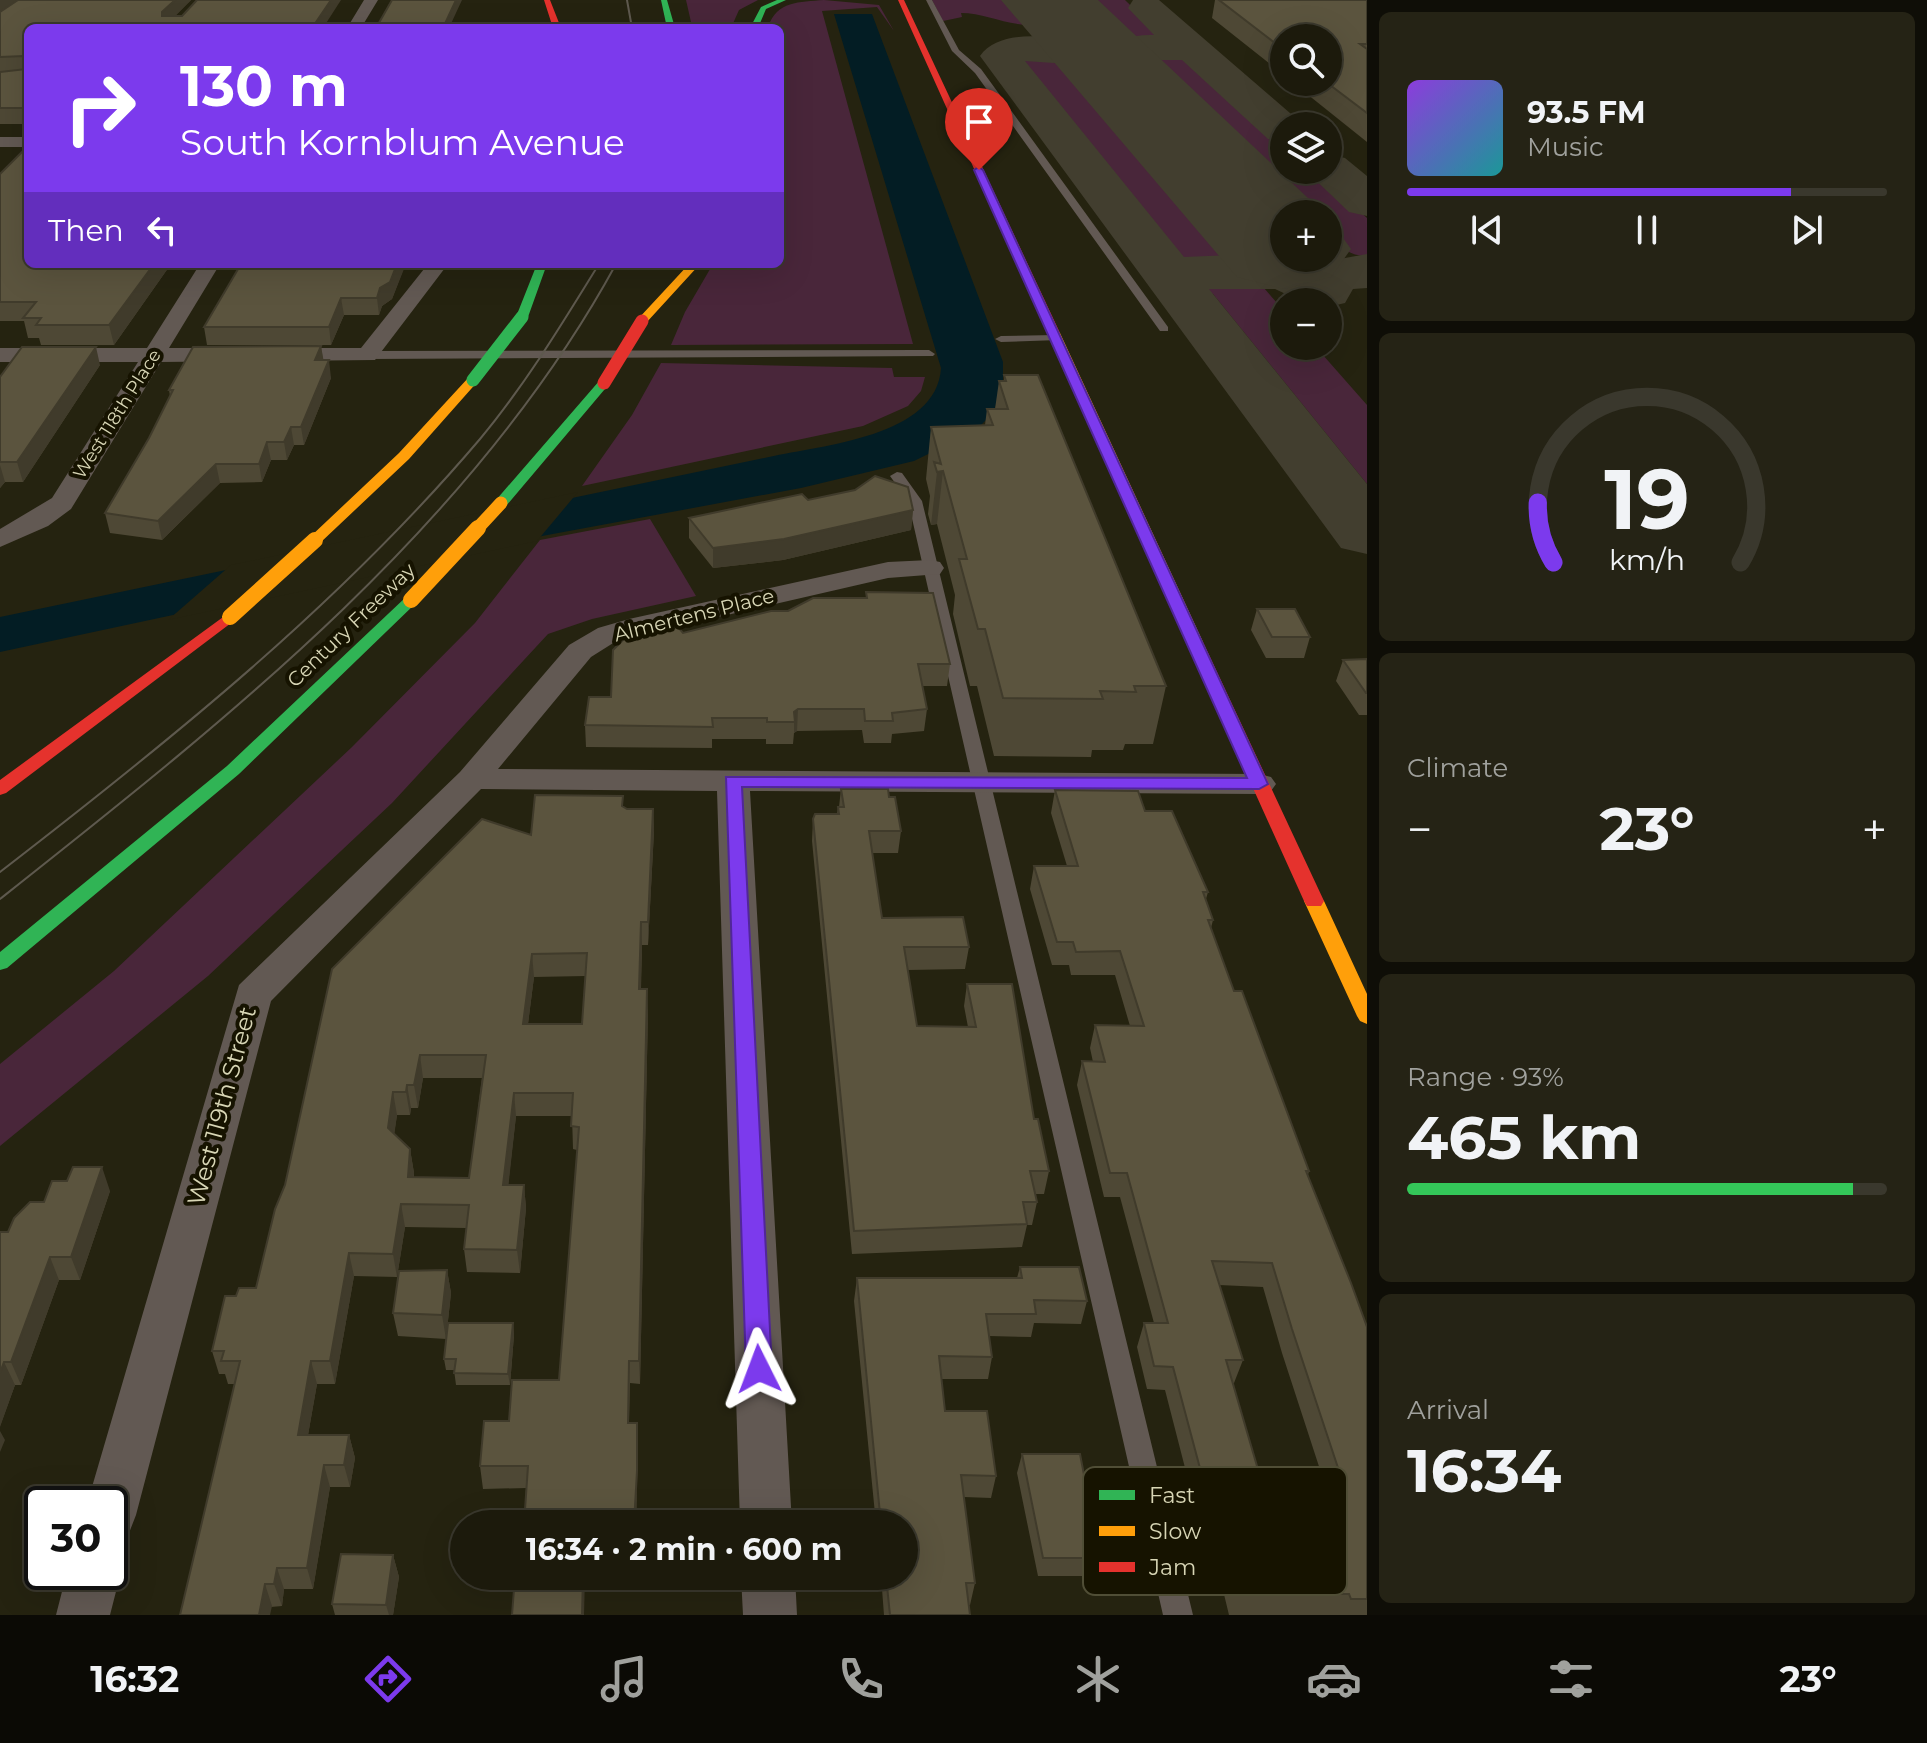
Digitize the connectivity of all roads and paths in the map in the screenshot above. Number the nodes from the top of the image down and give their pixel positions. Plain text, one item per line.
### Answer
1 (371, 0) edge
2 (547, 0) edge
3 (664, 0) edge
4 (783, 0) edge
5 (901, 0) edge
6 (929, 0) edge
7 (356, 24) edge
8 (556, 24) edge
9 (670, 24) edge
10 (754, 24) edge
11 (24, 142) edge
12 (3, 145) edge
13 (208, 268) edge
14 (435, 268) edge
15 (540, 268) edge
16 (671, 268) edge
17 (691, 268) edge
18 (642, 321) junction
19 (1164, 329) dead end
20 (1055, 338) junction
21 (1001, 339) dead end
22 (929, 354) dead end
23 (0, 355) edge
24 (367, 355) junction
25 (154, 356) junction
26 (897, 476) dead end
27 (0, 539) edge
28 (930, 568) junction
29 (472, 779) junction
30 (733, 781) junction
31 (984, 782) junction
32 (1259, 784) junction
33 (0, 789) edge
34 (0, 963) edge
35 (1367, 1016) edge
36 (1144, 1467) edge
37 (118, 1486) edge
38 (765, 1510) edge
39 (89, 1590) edge
40 (769, 1590) edge
41 (1173, 1595) edge
42 (83, 1615) edge
43 (770, 1615) edge
44 (1178, 1615) edge

1 - 7 street
2 - 8 main road
3 - 9 main road
4 - 10 main road
5 - 20 main road
6 - 19 lane
11 - 12 street
13 - 25 street, West 118th Place
14 - 24 street
15 - 33 main road, bridge
16 - 18 main road, Century Freeway
17 - 18 main road
18 - 34 main road, Century Freeway, bridge
20 - 21 lane
20 - 32 main road
22 - 24 lane
23 - 25 street
24 - 25 street
25 - 27 street, West 118th Place
26 - 28 lane
28 - 29 street, Almertens Place
28 - 31 lane
29 - 30 street
29 - 37 street, West 119th Street
30 - 31 street
30 - 38 street
31 - 32 street
31 - 36 lane
32 - 35 main road
39 - 42 street
40 - 43 street
41 - 44 lane

